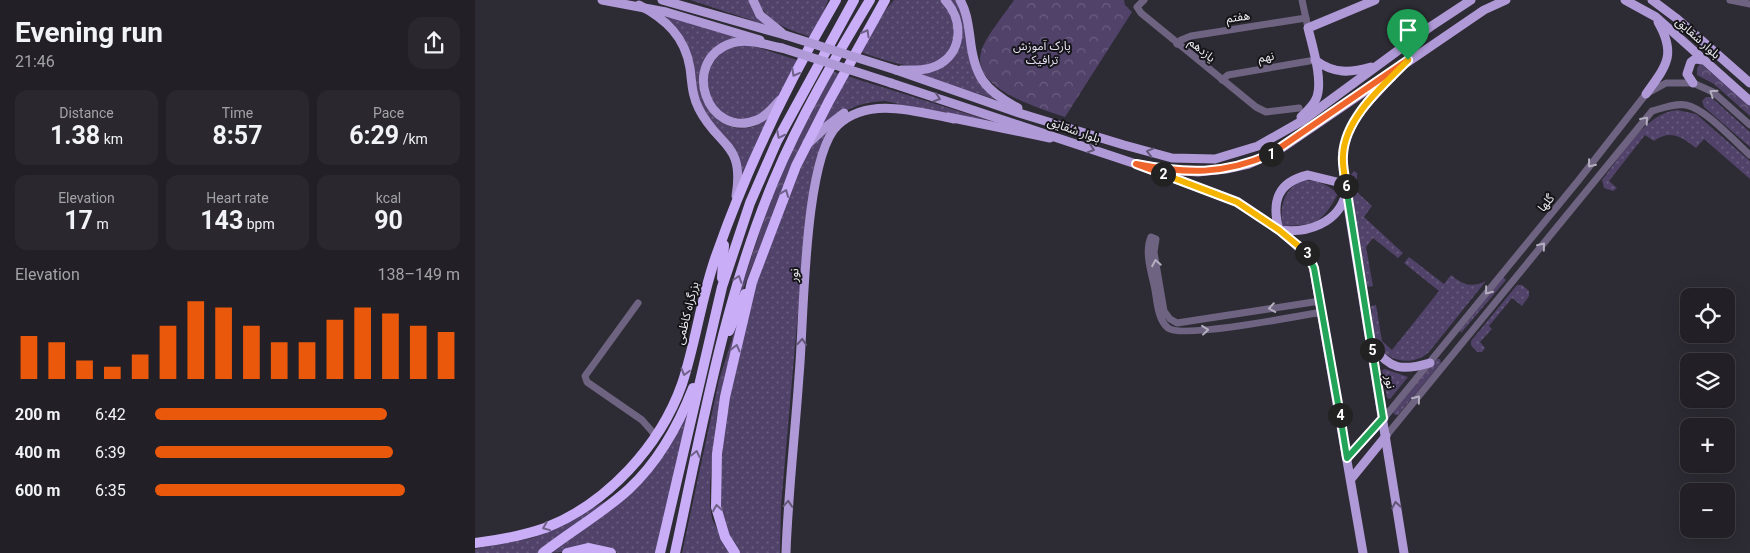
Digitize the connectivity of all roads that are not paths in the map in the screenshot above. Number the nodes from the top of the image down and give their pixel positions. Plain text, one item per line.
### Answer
1 (602, 0) edge
2 (662, 0) edge
3 (753, 0) edge
4 (832, 0) edge
5 (836, 0) edge
6 (854, 0) edge
7 (869, 0) edge
8 (885, 0) edge
9 (891, 0) edge
10 (945, 0) edge
11 (960, 0) edge
12 (1144, 0) edge
13 (1303, 0) edge
14 (1375, 0) edge
15 (1471, 0) edge
16 (1506, 0) edge
17 (1625, 0) edge
18 (1652, 0) edge
19 (1730, 1) edge
20 (1750, 4) edge
21 (639, 5) junction
22 (830, 11) junction
23 (876, 15) junction
24 (1656, 17) junction
25 (1306, 18) junction
26 (1307, 28) junction
27 (785, 35) junction
28 (1177, 44) junction
29 (781, 48) junction
30 (1315, 60) junction
31 (1408, 60) junction
32 (1704, 60) junction
33 (1379, 64) junction
34 (1732, 67) junction
35 (896, 70) junction
36 (1750, 77) edge
37 (1222, 80) junction
38 (1693, 83) junction
39 (1750, 83) edge
40 (1646, 94) junction
41 (780, 100) junction
42 (1750, 101) edge
43 (1299, 108) dead end
44 (954, 119) junction
45 (1039, 119) junction
46 (1750, 125) edge
47 (1289, 129) junction
48 (1064, 140) junction
49 (805, 148) junction
50 (1750, 155) edge
51 (1136, 164) junction
52 (1578, 181) junction
53 (1346, 189) junction
54 (1588, 189) junction
55 (734, 209) junction
56 (1548, 217) junction
57 (1558, 226) junction
58 (1279, 230) junction
59 (725, 234) junction
60 (1513, 261) junction
61 (1522, 270) junction
62 (753, 282) junction
63 (722, 287) junction
64 (1320, 301) junction
65 (638, 303) dead end
66 (1322, 312) junction
67 (1371, 344) junction
68 (708, 345) junction
69 (719, 352) junction
70 (1430, 363) junction
71 (1383, 418) junction
72 (656, 436) junction
73 (1386, 436) junction
74 (1347, 458) junction
75 (645, 469) junction
76 (1351, 479) junction
77 (570, 515) junction
78 (475, 543) edge
79 (543, 553) edge
80 (567, 553) edge
81 (611, 553) edge
82 (660, 553) edge
83 (675, 553) edge
84 (735, 553) edge
85 (786, 553) edge
86 (1363, 553) edge
87 (1404, 553) edge

1 - 21 main road, بلوار شقایق
2 - 27 main road, بلوار شقایق
3 - 27 main road
4 - 22 main road
5 - 22 highway, بزرگراه کاظمی
6 -> 63 highway
69 -> 7 highway
8 - 23 highway
9 - 23 main road
10 - 35 main road
11 - 45 main road
12 - 28 street, یازدهم
13 - 25 street
14 - 26 main road
15 - 33 main road, بلوار شقایق
16 - 31 main road, بلوار شقایق
17 - 24 main road, بلوار شقایق
18 - 34 main road, بلوار شقایق
19 - 20 street
21 - 29 main road, بلوار شقایق
21 - 55 main road
22 -> 41 highway, بزرگراه کاظمی
49 -> 23 highway
24 - 32 main road, بلوار شقایق
24 - 40 main road
25 - 26 street
25 - 28 street, هفتم
26 - 30 main road
27 - 35 main road, بلوار شقایق, bridge
28 - 37 street, یازدهم
29 - 41 main road
29 -> 48 main road, بلوار شقایق, bridge
30 - 33 main road
30 - 37 street, نهم
30 - 47 main road
31 - 51 main road, بلوار شقایق
31 - 53 main road, نور
32 - 38 main road
32 - 42 main road, بلوار شقایق
33 - 47 main road, بلوار شقایق
34 - 36 street
34 - 39 main road, بلوار شقایق
35 - 45 main road, بلوار شقایق
37 - 43 street, یازدهم
38 - 40 street, گلها
46 -> 38 street, گلها
40 -> 52 street, گلها
41 - 55 highway, بزرگراه کاظمی
44 - 48 main road
44 - 49 main road
85 -> 44 main road, نور
47 -> 45 main road, بلوار شقایق
48 -> 51 main road, بلوار شقایق
62 -> 49 highway
54 -> 50 street, گلها
51 - 58 main road
52 - 54 street
52 - 56 street, گلها
53 - 58 main road
53 - 58 main road
53 - 67 main road, نور
54 - 57 street, گلها
55 - 59 highway, بزرگراه کاظمی
56 - 57 street
56 - 60 street, گلها
61 -> 57 street, گلها
58 - 64 main road
59 - 63 highway
59 -> 72 highway, بزرگراه کاظمی
60 - 61 street
60 -> 70 street, گلها
73 -> 61 street, گلها
62 - 69 highway
84 -> 62 highway
63 - 68 highway
64 - 66 main road
64 -> 66 street
65 - 72 street
66 - 74 main road
67 - 70 main road
67 - 71 main road, نور
68 - 75 highway
68 - 82 highway
83 -> 69 highway
70 - 71 street, گلها
71 - 73 main road, نور
71 - 74 main road
72 - 77 highway, بزرگراه کاظمی
73 - 76 main road
87 -> 73 main road, نور
74 - 76 main road
75 - 77 highway
75 - 79 highway
76 - 86 main road
77 -> 78 highway, بزرگراه کاظمی
80 - 81 highway

